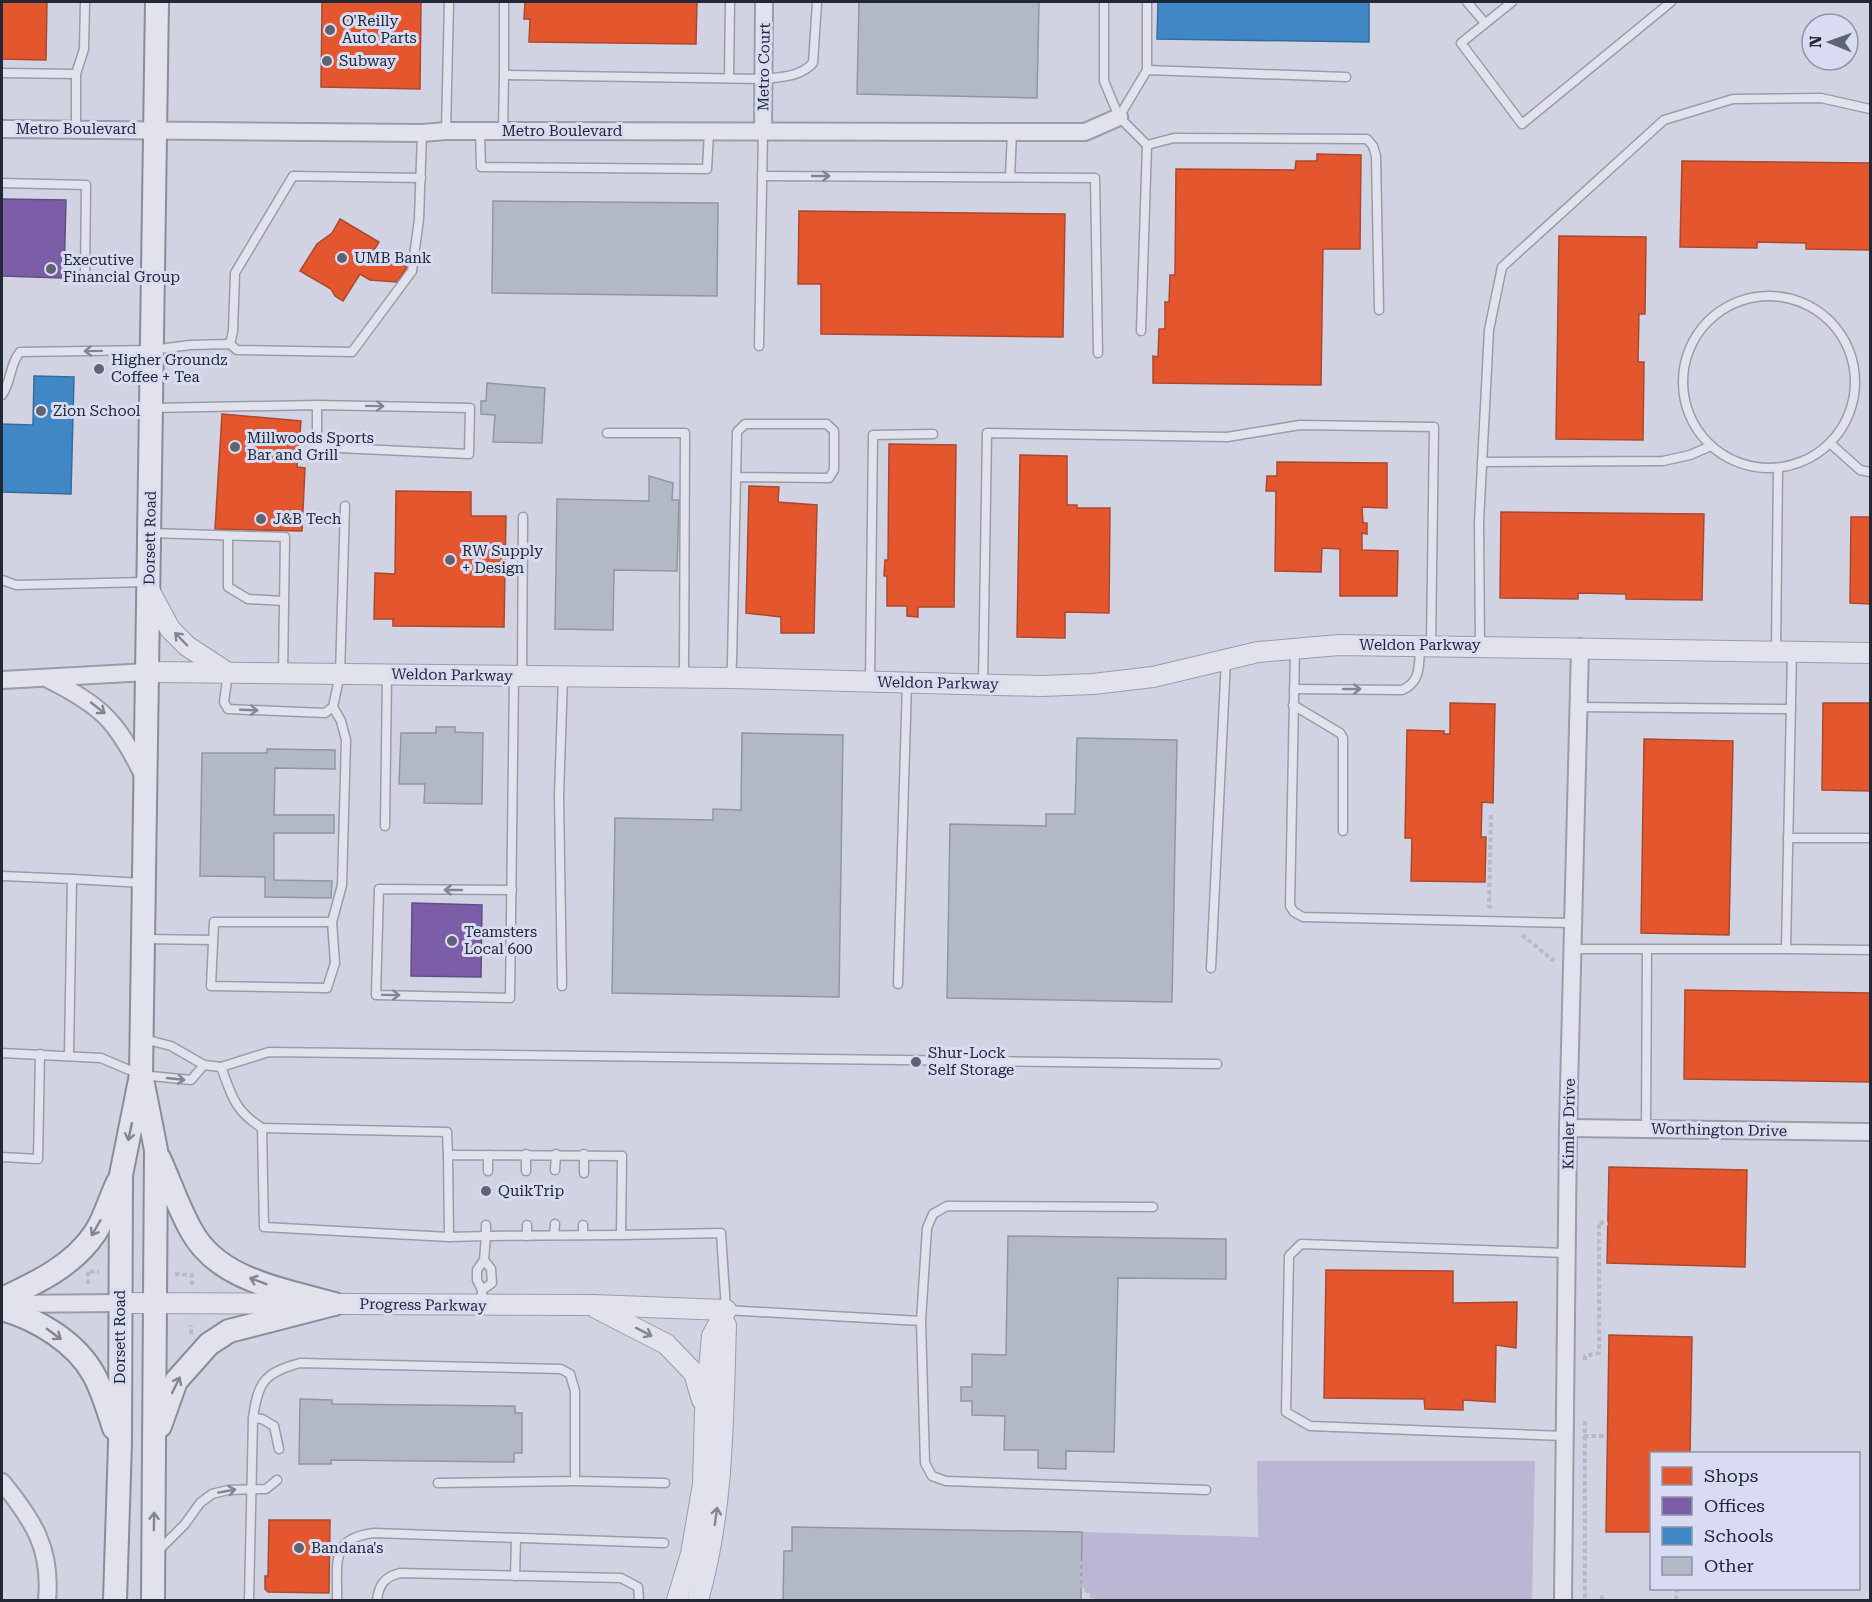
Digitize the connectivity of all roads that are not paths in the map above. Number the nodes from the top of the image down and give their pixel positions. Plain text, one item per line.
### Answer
1 (85, 2) edge
2 (157, 2) edge
3 (449, 2) edge
4 (504, 2) edge
5 (730, 2) edge
6 (764, 2) edge
7 (817, 2) edge
8 (1104, 2) edge
9 (1147, 2) edge
10 (1467, 2) edge
11 (1512, 2) edge
12 (1671, 2) edge
13 (1485, 23) junction
14 (1147, 70) junction
15 (2, 73) edge
16 (76, 74) junction
17 (504, 75) junction
18 (1346, 77) dead end
19 (729, 78) junction
20 (763, 79) junction
21 (1870, 109) edge
22 (1119, 117) junction
23 (2, 129) edge
24 (76, 130) junction
25 (155, 130) junction
26 (446, 131) junction
27 (480, 131) junction
28 (503, 131) junction
29 (709, 132) junction
30 (763, 132) junction
31 (1012, 132) junction
32 (422, 133) junction
33 (1147, 145) junction
34 (762, 176) junction
35 (1010, 177) junction
36 (421, 178) junction
37 (2, 183) edge
38 (85, 279) dead end
39 (1379, 310) dead end
40 (1141, 331) dead end
41 (230, 344) junction
42 (759, 346) dead end
43 (152, 350) junction
44 (1098, 353) dead end
45 (2, 396) edge
46 (317, 405) junction
47 (152, 408) junction
48 (607, 433) dead end
49 (933, 434) dead end
50 (1831, 444) junction
51 (1711, 446) junction
52 (1482, 462) junction
53 (1778, 469) junction
54 (1870, 472) edge
55 (736, 477) junction
56 (345, 506) dead end
57 (522, 517) dead end
58 (150, 533) junction
59 (228, 536) junction
60 (2, 580) edge
61 (149, 586) junction
62 (284, 601) junction
63 (1425, 645) junction
64 (1480, 646) junction
65 (1295, 647) junction
66 (1580, 647) junction
67 (1784, 651) junction
68 (1870, 653) edge
69 (1226, 659) junction
70 (148, 672) junction
71 (228, 673) junction
72 (283, 674) junction
73 (340, 674) junction
74 (387, 674) junction
75 (518, 676) junction
76 (563, 676) junction
77 (684, 677) junction
78 (48, 678) junction
79 (731, 678) junction
80 (2, 680) edge
81 (870, 682) junction
82 (907, 683) junction
83 (983, 684) junction
84 (1293, 689) junction
85 (1293, 705) junction
86 (1578, 706) junction
87 (333, 707) junction
88 (1791, 709) junction
89 (147, 784) junction
90 (385, 826) dead end
91 (1343, 831) dead end
92 (1788, 838) junction
93 (1870, 838) edge
94 (2, 876) edge
95 (72, 879) junction
96 (145, 884) junction
97 (512, 890) junction
98 (332, 922) junction
99 (1573, 923) junction
100 (144, 939) junction
101 (212, 940) junction
102 (1572, 949) junction
103 (1647, 949) junction
104 (1786, 950) junction
105 (1870, 950) edge
106 (1211, 968) dead end
107 (898, 984) dead end
108 (562, 986) dead end
109 (142, 1038) junction
110 (2, 1053) edge
111 (40, 1054) junction
112 (69, 1054) junction
113 (1217, 1064) dead end
114 (204, 1065) junction
115 (221, 1067) junction
116 (141, 1075) junction
117 (262, 1128) junction
118 (1568, 1128) junction
119 (1646, 1129) junction
120 (1870, 1132) edge
121 (156, 1150) junction
122 (526, 1154) junction
123 (556, 1154) junction
124 (584, 1154) junction
125 (448, 1155) junction
126 (488, 1155) junction
127 (2, 1157) edge
128 (555, 1170) dead end
129 (488, 1171) dead end
130 (526, 1171) dead end
131 (584, 1173) dead end
132 (121, 1175) junction
133 (1153, 1207) dead end
134 (555, 1224) dead end
135 (486, 1225) dead end
136 (527, 1225) dead end
137 (583, 1225) dead end
138 (554, 1235) junction
139 (583, 1235) junction
140 (621, 1235) junction
141 (486, 1236) junction
142 (527, 1236) junction
143 (449, 1237) junction
144 (1567, 1253) junction
145 (484, 1260) junction
146 (482, 1298) junction
147 (2, 1299) edge
148 (121, 1303) junction
149 (2, 1304) edge
150 (155, 1304) junction
151 (334, 1304) junction
152 (592, 1305) junction
153 (2, 1309) edge
154 (726, 1310) junction
155 (921, 1321) junction
156 (705, 1412) junction
157 (253, 1418) junction
158 (1564, 1436) junction
159 (155, 1439) junction
160 (120, 1443) junction
161 (279, 1449) dead end
162 (276, 1480) dead end
163 (575, 1481) junction
164 (2, 1482) edge
165 (438, 1483) dead end
166 (665, 1483) dead end
167 (252, 1489) junction
168 (1206, 1490) dead end
169 (516, 1538) junction
170 (664, 1542) dead end
171 (154, 1556) junction
172 (706, 1574) junction
173 (515, 1576) junction
174 (47, 1600) edge
175 (115, 1600) edge
176 (153, 1600) edge
177 (249, 1600) edge
178 (337, 1600) edge
179 (377, 1600) edge
180 (639, 1600) edge
181 (676, 1600) edge
182 (698, 1600) edge
183 (704, 1600) edge
184 (1563, 1600) edge

1 - 16 lane
2 - 25 main road, Dorsett Road
3 - 26 lane
4 - 17 lane
5 - 19 lane
6 - 20 street, Metro Court
7 - 20 lane
8 - 22 lane
9 - 14 lane
10 - 13 lane
11 - 13 lane
12 - 13 lane
14 - 18 lane
14 - 22 lane
15 - 16 lane
16 - 24 lane
17 - 19 lane
17 - 28 lane
19 - 20 lane
20 - 30 street, Metro Court
21 - 52 lane
22 - 31 street, Metro Boulevard
22 - 33 lane
23 - 24 street, Metro Boulevard
24 - 25 street, Metro Boulevard
25 - 32 street, Metro Boulevard
25 - 43 main road, Dorsett Road
26 - 27 street, Metro Boulevard
26 - 32 street, Metro Boulevard
27 - 28 street, Metro Boulevard
27 - 29 lane
28 - 29 street, Metro Boulevard
29 - 30 street, Metro Boulevard
30 - 31 street, Metro Boulevard
30 - 34 lane
31 - 35 lane
32 - 36 lane
33 - 39 lane
33 - 40 lane
34 -> 35 lane
34 - 42 lane
35 - 44 lane
36 - 41 lane
36 - 41 lane
37 - 38 lane
41 - 43 lane
43 -> 45 lane
43 - 47 main road, Dorsett Road
46 -> 46 lane
46 - 47 lane
47 - 58 main road, Dorsett Road
48 - 77 lane
49 - 81 lane
50 - 51 lane
50 - 53 lane
50 - 54 lane
51 - 52 lane
51 - 53 lane
52 - 64 lane
53 - 67 lane
55 - 55 lane
55 - 79 lane
56 - 73 lane
57 - 75 lane
58 - 59 lane
58 - 61 main road, Dorsett Road
59 - 62 lane
59 - 62 lane
60 - 61 lane
61 - 70 main road, Dorsett Road
71 -> 61 street
62 - 72 lane
63 - 64 street, Weldon Parkway
63 - 65 street, Weldon Parkway
63 - 83 lane
84 -> 63 lane
64 - 66 street, Weldon Parkway
65 - 69 street, Weldon Parkway
65 - 84 lane
66 - 67 street, Weldon Parkway
66 - 86 street, Kimler Drive
67 - 68 street, Weldon Parkway
67 - 88 lane
69 - 83 street, Weldon Parkway
69 - 106 lane
70 - 71 street, Weldon Parkway
70 - 78 street, Weldon Parkway
70 - 89 main road, Dorsett Road
71 - 72 street, Weldon Parkway
71 -> 87 lane
72 - 73 street, Weldon Parkway
73 - 74 street, Weldon Parkway
73 - 87 lane
74 - 75 street, Weldon Parkway
74 - 90 lane
75 - 76 street, Weldon Parkway
75 - 97 lane
76 - 77 street, Weldon Parkway
76 - 108 lane
77 - 79 street, Weldon Parkway
78 - 80 street, Weldon Parkway
78 -> 89 street
79 - 81 street, Weldon Parkway
81 - 82 street, Weldon Parkway
82 - 83 street, Weldon Parkway
82 - 107 lane
84 - 85 lane
85 - 91 lane
85 - 99 lane
86 - 88 lane
86 - 99 street, Kimler Drive
87 - 98 lane
88 - 92 lane
89 - 96 main road, Dorsett Road
92 - 93 lane
92 - 104 lane
94 - 95 lane
95 - 96 lane
95 - 112 lane
96 - 100 main road, Dorsett Road
97 -> 97 lane
98 - 101 lane
98 - 101 lane
99 - 102 street, Kimler Drive
100 - 101 lane
100 - 109 main road, Dorsett Road
102 - 103 lane
102 - 118 street, Kimler Drive
103 - 104 lane
103 - 119 lane
104 - 105 lane
109 - 114 lane
109 - 116 main road, Dorsett Road
110 - 111 lane
111 - 112 lane
111 - 127 lane
112 - 116 lane
113 - 115 lane
114 - 115 lane
116 -> 114 lane
115 - 117 lane
116 - 121 main road, Dorsett Road
116 -> 132 main road, Dorsett Road
117 - 125 lane
117 - 143 lane
118 - 119 street, Worthington Drive
118 - 144 street, Kimler Drive
119 - 120 street, Worthington Drive
121 - 150 main road, Dorsett Road
151 -> 121 main road
122 - 123 lane
122 - 126 lane
122 - 130 lane
123 - 124 lane
123 - 128 lane
124 - 131 lane
124 - 140 lane
125 - 126 lane
125 - 143 lane
126 - 129 lane
132 -> 147 main road
132 - 148 main road, Dorsett Road
133 - 155 lane
134 - 138 lane
135 - 141 lane
136 - 142 lane
137 - 139 lane
138 - 139 lane
138 - 142 lane
139 - 140 lane
140 - 154 lane
141 - 142 lane
141 - 143 lane
141 - 145 lane
144 - 158 street, Kimler Drive
144 - 158 lane
145 - 146 lane
145 - 146 lane
146 - 151 street, Progress Parkway
146 - 152 street, Progress Parkway
148 - 149 street
148 - 150 street, Progress Parkway
148 - 160 main road, Dorsett Road
150 - 151 street, Progress Parkway
150 - 159 main road, Dorsett Road
159 -> 151 main road
152 - 154 street, Progress Parkway
152 -> 156 street
153 -> 160 main road
154 - 155 lane
154 - 156 street
172 -> 154 street
155 - 168 lane
156 - 181 street
157 - 161 lane
157 - 163 lane
157 - 167 lane
158 - 184 street, Kimler Drive
171 -> 159 main road, Dorsett Road
160 - 175 main road, Dorsett Road
162 - 167 lane
163 - 165 lane
163 - 166 lane
164 - 174 street
171 -> 167 lane
167 - 177 lane
169 - 170 lane
169 - 173 lane
169 - 178 lane
171 - 176 main road, Dorsett Road
172 - 182 street
172 - 183 street
173 - 179 lane
173 - 180 lane

